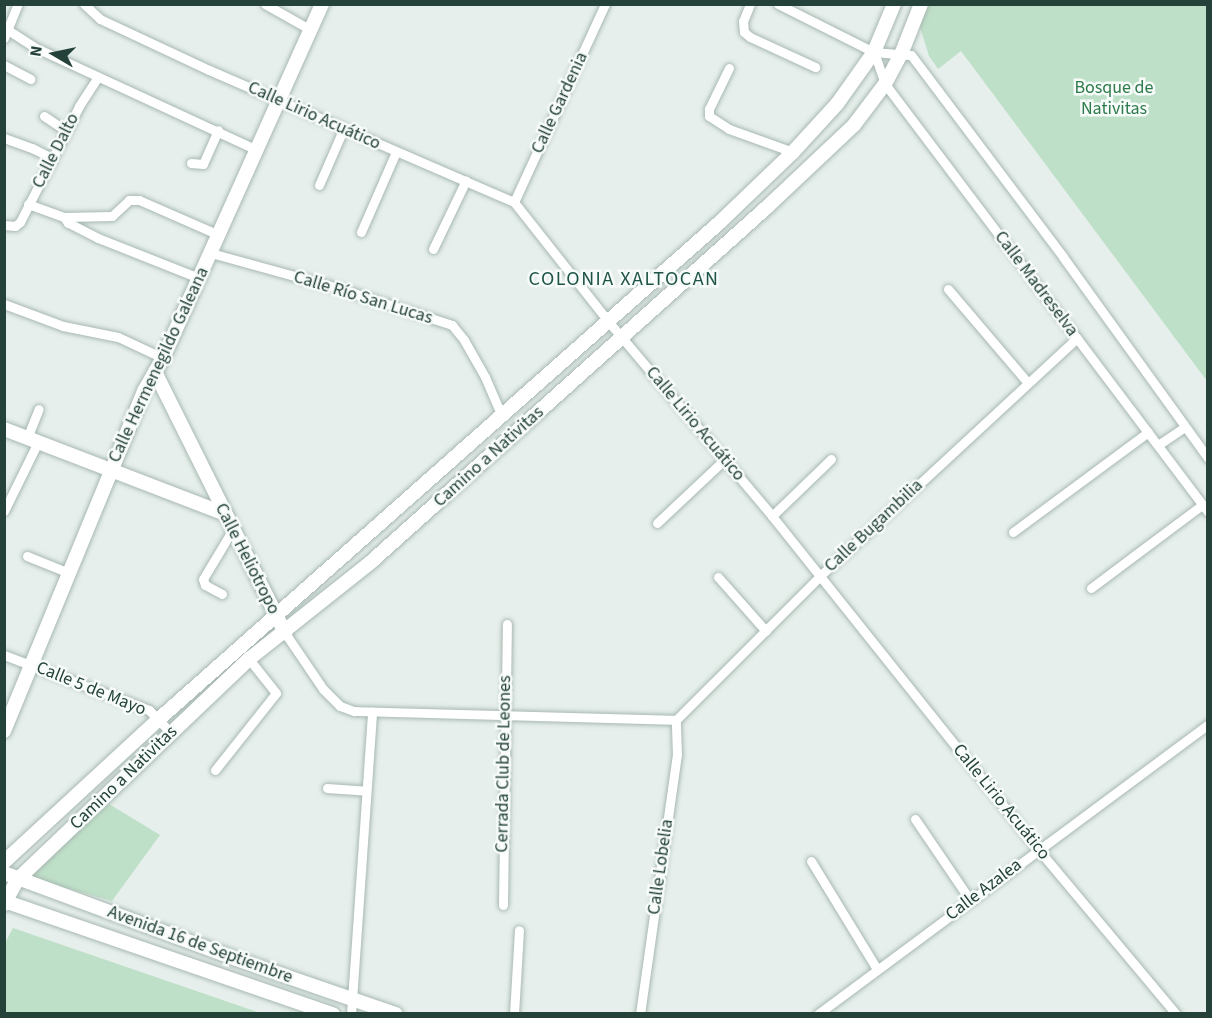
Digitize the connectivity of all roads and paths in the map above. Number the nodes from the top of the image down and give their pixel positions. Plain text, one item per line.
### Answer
1 (18, 4) edge
2 (84, 4) edge
3 (265, 4) edge
4 (322, 4) edge
5 (605, 4) edge
6 (750, 4) edge
7 (778, 4) edge
8 (894, 4) edge
9 (921, 4) edge
10 (311, 30) junction
11 (6, 34) edge
12 (874, 52) junction
13 (902, 52) junction
14 (4, 65) edge
15 (815, 67) dead end
16 (729, 68) dead end
17 (98, 77) junction
18 (30, 79) dead end
19 (885, 84) junction
20 (279, 101) junction
21 (44, 116) dead end
22 (218, 130) junction
23 (344, 130) junction
24 (66, 131) junction
25 (4, 138) edge
26 (257, 150) junction
27 (396, 152) junction
28 (793, 152) junction
29 (52, 158) junction
30 (191, 163) dead end
31 (466, 180) junction
32 (319, 185) dead end
33 (514, 202) junction
34 (28, 204) junction
35 (64, 217) junction
36 (4, 225) edge
37 (361, 232) dead end
38 (219, 235) junction
39 (433, 249) dead end
40 (211, 253) junction
41 (200, 278) junction
42 (948, 289) dead end
43 (4, 304) edge
44 (608, 321) junction
45 (622, 338) junction
46 (1077, 338) junction
47 (163, 358) junction
48 (155, 372) junction
49 (1028, 383) junction
50 (39, 409) dead end
51 (501, 414) junction
52 (1185, 427) junction
53 (4, 429) edge
54 (1148, 432) junction
55 (32, 440) junction
56 (1158, 445) junction
57 (1208, 458) edge
58 (724, 459) junction
59 (831, 459) dead end
60 (110, 470) junction
61 (1205, 508) edge
62 (4, 512) edge
63 (225, 514) junction
64 (772, 516) junction
65 (657, 523) dead end
66 (233, 529) junction
67 (1013, 532) dead end
68 (27, 556) dead end
69 (69, 573) junction
70 (820, 576) junction
71 (718, 577) dead end
72 (1091, 588) dead end
73 (222, 594) dead end
74 (276, 615) junction
75 (507, 624) dead end
76 (766, 631) junction
77 (285, 633) junction
78 (4, 655) edge
79 (249, 659) junction
80 (31, 665) junction
81 (372, 711) junction
82 (504, 716) junction
83 (159, 719) junction
84 (676, 720) junction
85 (1208, 724) edge
86 (4, 730) edge
87 (171, 733) junction
88 (215, 770) dead end
89 (99, 773) junction
90 (112, 787) junction
91 (327, 788) dead end
92 (366, 791) junction
93 (915, 819) dead end
94 (1038, 849) junction
95 (811, 861) dead end
96 (4, 862) edge
97 (4, 873) edge
98 (18, 879) junction
99 (970, 900) junction
100 (5, 902) edge
101 (503, 905) dead end
102 (519, 930) dead end
103 (164, 933) junction
104 (156, 951) junction
105 (236, 959) junction
106 (877, 969) junction
107 (229, 977) junction
108 (351, 998) junction
109 (333, 1014) edge
110 (351, 1014) edge
111 (396, 1014) edge
112 (514, 1014) edge
113 (640, 1014) edge
114 (818, 1014) edge
115 (1176, 1014) edge

1 - 11 street
2 - 20 street, Calle Lirio Acuático
3 - 10 street
4 - 10 main road, Calle Hermenegildo Galeana
5 - 33 street, Calle Gardenia
6 - 15 street
7 - 12 street
8 - 12 main road, Camino a Nativitas
9 - 13 main road, Camino a Nativitas
10 - 20 main road, Calle Hermenegildo Galeana
11 - 17 street
12 - 13 street
12 - 19 street, Calle Madreselva
12 - 28 main road, Camino a Nativitas
13 - 19 main road, Camino a Nativitas
13 - 52 street, Calle Madreselva
14 - 18 street
16 - 28 street
17 - 22 street
17 - 24 street, Calle Dalto
19 - 45 main road, Camino a Nativitas
19 - 46 street, Calle Madreselva
20 - 23 street, Calle Lirio Acuático
20 - 26 main road, Calle Hermenegildo Galeana
21 - 24 street
22 - 26 street
22 - 30 street
23 - 27 street, Calle Lirio Acuático
23 - 32 street
24 - 29 street, Calle Dalto
25 - 29 street
26 - 38 main road, Calle Hermenegildo Galeana
27 - 31 street, Calle Lirio Acuático
27 - 37 street
28 - 44 main road, Camino a Nativitas
29 - 34 street, Calle Dalto
31 - 33 street, Calle Lirio Acuático
31 - 39 street
33 - 44 street, Calle Lirio Acuático
34 - 35 street
34 - 36 street, Calle Dalto
35 - 38 street
35 - 41 street
38 - 40 main road, Calle Hermenegildo Galeana
40 - 41 main road, Calle Hermenegildo Galeana
40 - 51 street, Calle Río San Lucas
41 - 47 main road, Calle Hermenegildo Galeana
42 - 49 street
43 - 47 street
44 - 45 street, Calle Lirio Acuático
44 - 51 main road, Camino a Nativitas
45 - 58 street, Calle Lirio Acuático
45 - 77 main road, Camino a Nativitas
46 - 49 street, Calle Bugambilia
46 - 54 street, Calle Madreselva
47 - 48 main road, Calle Hermenegildo Galeana
48 - 60 main road, Calle Hermenegildo Galeana
48 - 63 main road, Calle Heliotropo
49 - 70 street, Calle Bugambilia
50 - 55 street
51 - 74 main road, Camino a Nativitas
52 - 56 street
52 - 57 street, Calle Madreselva
53 - 55 main road
54 - 56 street, Calle Madreselva
54 - 67 street
55 - 60 main road
55 - 62 street
56 - 61 street, Calle Madreselva
58 - 64 street, Calle Lirio Acuático
58 - 65 street
59 - 64 street
60 - 63 main road
60 - 69 main road, Calle Hermenegildo Galeana
61 - 72 street
63 - 66 main road, Calle Heliotropo
64 - 70 street, Calle Lirio Acuático
66 - 73 street
66 - 74 main road, Calle Heliotropo
68 - 69 street
69 - 80 main road, Calle Hermenegildo Galeana
70 - 76 street, Calle Bugambilia
70 - 94 street, Calle Lirio Acuático
71 - 76 street
74 - 77 main road, Calle Heliotropo
74 - 83 main road, Camino a Nativitas
75 - 82 street, Cerrada Club de Leones
76 - 84 street, Calle Bugambilia
77 - 79 main road, Camino a Nativitas
77 - 81 street, Calle Heliotropo
78 - 80 street, Calle 5 de Mayo
79 - 87 main road, Camino a Nativitas
79 - 88 street
80 - 83 street, Calle 5 de Mayo
80 - 86 main road, Calle Hermenegildo Galeana
81 - 82 street, Calle Heliotropo
81 - 92 street
82 - 84 street, Calle Heliotropo
82 - 101 street, Cerrada Club de Leones
83 - 87 street, Calle 5 de Mayo
83 - 89 main road, Camino a Nativitas
84 - 113 street, Calle Lobelia
85 - 94 street, Calle Azalea
87 - 90 main road, Camino a Nativitas
89 - 90 main road
89 - 96 main road, Camino a Nativitas
90 - 98 main road, Camino a Nativitas
91 - 92 street
92 - 108 street
93 - 99 street
94 - 99 street, Calle Azalea
94 - 115 street, Calle Lirio Acuático
95 - 106 street
97 - 98 main road, Avenida 16 de Septiembre
98 - 100 main road, Camino a Nativitas
98 - 103 main road, Avenida 16 de Septiembre
99 - 106 street, Calle Azalea
100 - 104 main road, Avenida 16 de Septiembre
102 - 112 street
103 - 104 main road
103 - 105 main road, Avenida 16 de Septiembre
104 - 107 main road, Avenida 16 de Septiembre
105 - 107 main road
105 - 108 main road, Avenida 16 de Septiembre
106 - 114 street, Calle Azalea
107 - 109 main road, Avenida 16 de Septiembre
108 - 110 street
108 - 111 main road, Avenida 16 de Septiembre

